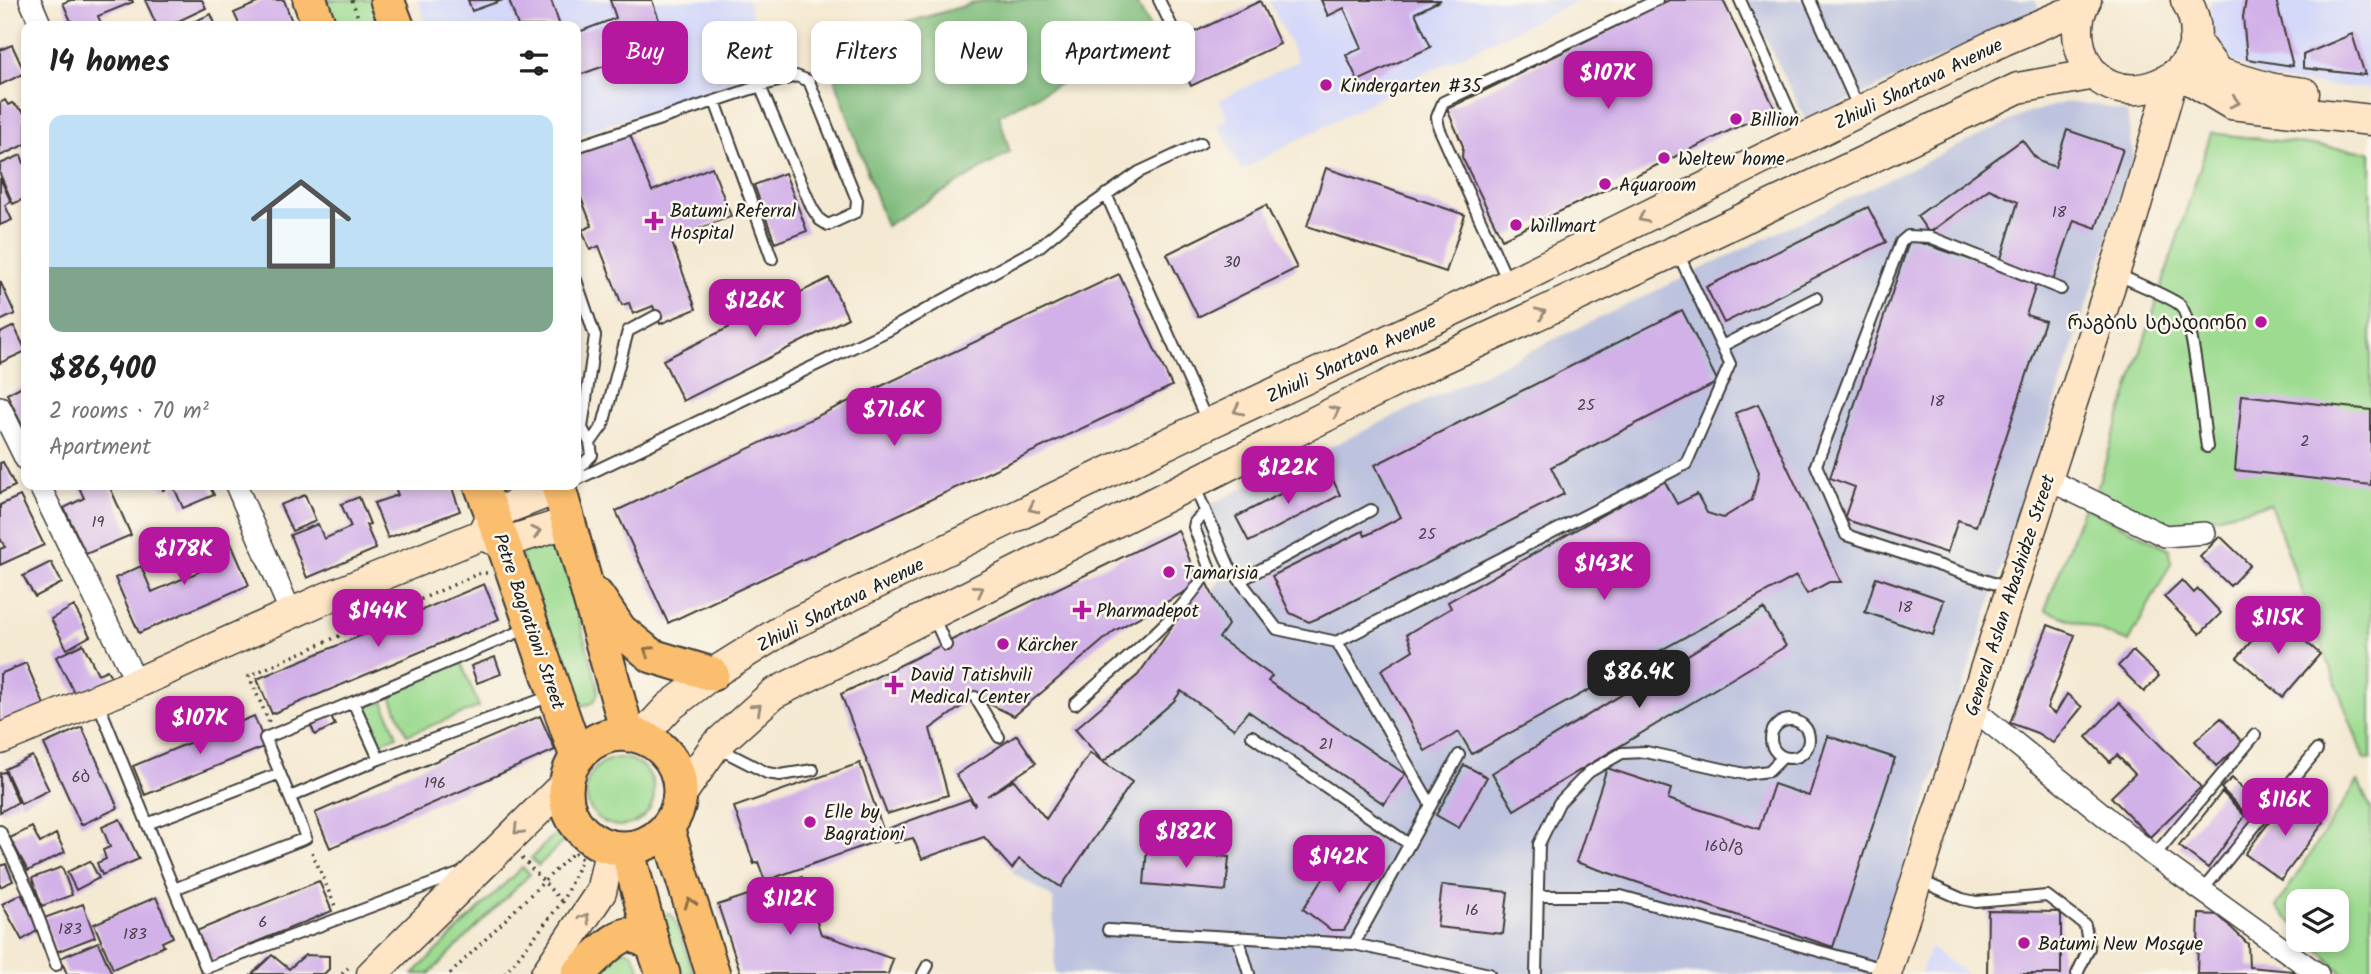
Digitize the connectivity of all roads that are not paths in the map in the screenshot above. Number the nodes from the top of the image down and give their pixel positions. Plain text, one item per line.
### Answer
1 (30, 0) edge
2 (310, 0) edge
3 (387, 0) edge
4 (1159, 0) edge
5 (1657, 0) edge
6 (1740, 0) edge
7 (1810, 0) edge
8 (2188, 1) edge
9 (2072, 8) edge
10 (39, 21) edge
11 (317, 21) edge
12 (395, 21) edge
13 (1169, 21) edge
14 (2194, 40) junction
15 (2095, 74) junction
16 (2173, 76) junction
17 (760, 86) junction
18 (2131, 90) junction
19 (715, 101) junction
20 (2371, 101) edge
21 (1860, 112) junction
22 (2371, 120) edge
23 (1802, 140) junction
24 (1201, 143) dead end
25 (581, 145) edge
26 (1106, 194) junction
27 (2133, 215) junction
28 (1677, 250) junction
29 (772, 259) dead end
30 (2114, 273) junction
31 (1509, 284) junction
32 (2061, 289) dead end
33 (581, 295) edge
34 (1816, 298) dead end
35 (656, 316) dead end
36 (1721, 346) junction
37 (0, 407) edge
38 (1208, 424) junction
39 (590, 443) junction
40 (2207, 447) dead end
41 (21, 450) edge
42 (581, 466) edge
43 (581, 475) edge
44 (2047, 479) junction
45 (1193, 482) junction
46 (40, 490) edge
47 (238, 490) edge
48 (549, 490) edge
49 (567, 490) edge
50 (1371, 510) dead end
51 (1205, 512) junction
52 (489, 519) edge
53 (569, 522) junction
54 (2205, 533) dead end
55 (581, 566) junction
56 (1241, 580) junction
57 (2011, 589) junction
58 (291, 613) junction
59 (932, 614) junction
60 (532, 626) junction
61 (1337, 642) junction
62 (946, 645) dead end
63 (712, 674) junction
64 (137, 683) junction
65 (556, 694) junction
66 (975, 697) dead end
67 (97, 699) junction
68 (353, 702) junction
69 (1075, 704) dead end
70 (1972, 708) junction
71 (2255, 735) dead end
72 (634, 736) junction
73 (1252, 736) dead end
74 (999, 737) dead end
75 (0, 740) edge
76 (715, 746) junction
77 (2317, 750) dead end
78 (1459, 755) dead end
79 (1783, 757) dead end
80 (379, 759) junction
81 (572, 769) junction
82 (813, 770) dead end
83 (280, 773) junction
84 (680, 796) junction
85 (290, 797) junction
86 (1431, 805) junction
87 (147, 824) junction
88 (667, 828) junction
89 (0, 831) edge
90 (1409, 844) junction
91 (619, 848) junction
92 (2154, 856) junction
93 (483, 865) junction
94 (1917, 879) junction
95 (174, 889) junction
96 (2202, 892) junction
97 (1538, 896) junction
98 (1108, 930) dead end
99 (1238, 937) junction
100 (1354, 944) junction
101 (658, 959) edge
102 (56, 965) dead end
103 (1886, 972) edge
104 (372, 974) edge
105 (546, 974) edge
106 (578, 974) edge
107 (713, 974) edge
108 (1249, 974) edge
109 (1489, 974) edge
110 (1536, 974) edge
111 (2077, 974) edge
112 (2318, 974) edge

1 - 10 street
2 - 11 main road
3 - 12 main road
4 - 13 lane
5 - 31 lane
6 - 23 lane
7 - 21 lane
8 - 14 main road
9 - 15 main road
9 - 21 main road, Zhiuli Shartava Avenue
14 - 16 main road, General Aslan Abashidze Street
14 - 20 main road
15 - 18 main road
15 - 28 main road, Zhiuli Shartava Avenue
16 - 18 main road
16 -> 22 main road
16 - 27 main road, General Aslan Abashidze Street
17 - 17 lane
17 - 19 lane
18 - 27 main road, General Aslan Abashidze Street
19 - 25 lane
19 - 29 lane
21 - 23 main road, Zhiuli Shartava Avenue
23 -> 31 main road, Zhiuli Shartava Avenue
24 - 26 lane
26 - 38 lane
26 - 43 lane
27 - 30 main road, General Aslan Abashidze Street
28 - 36 lane
45 -> 28 main road, Zhiuli Shartava Avenue
30 - 40 lane
30 - 44 main road, General Aslan Abashidze Street
31 -> 38 main road, Zhiuli Shartava Avenue
32 - 57 lane
33 - 39 lane
34 - 36 lane
35 - 39 lane
36 - 61 lane
37 - 41 street
38 -> 63 main road, Zhiuli Shartava Avenue
39 - 42 lane
44 - 54 street
44 - 57 main road, General Aslan Abashidze Street
45 - 51 lane
59 -> 45 main road, Zhiuli Shartava Avenue
46 - 64 street
47 - 58 street
48 - 52 main road
49 - 53 main road
50 - 56 lane
51 - 56 lane
51 - 69 lane
52 -> 53 main road
52 - 58 main road
52 - 60 main road, Petre Bagrationi Street
53 - 55 main road
63 -> 55 main road
55 - 72 main road
56 - 61 lane
57 - 70 main road, General Aslan Abashidze Street
58 - 64 main road
59 - 62 lane
76 -> 59 main road, Zhiuli Shartava Avenue
60 - 65 main road, Petre Bagrationi Street
60 - 68 lane
61 - 86 lane
63 - 72 main road, Zhiuli Shartava Avenue
64 - 67 main road
65 - 80 lane
65 - 81 main road, Petre Bagrationi Street
66 - 74 lane
67 - 75 main road
67 - 87 lane
68 - 80 lane
68 - 83 lane
70 - 92 street
70 - 94 main road, General Aslan Abashidze Street
71 - 92 lane
72 - 81 main road
72 - 84 main road
73 - 90 lane
76 - 82 lane
76 - 84 main road, Zhiuli Shartava Avenue
77 - 96 lane
78 - 86 lane
79 - 97 lane
80 - 85 lane
81 - 91 main road
81 -> 93 main road
83 - 85 lane
83 - 87 lane
84 - 88 main road
85 - 95 lane
86 - 90 lane
87 - 95 lane
88 - 91 main road
107 -> 88 main road
89 - 102 lane
90 - 100 lane
91 - 101 main road
105 -> 91 main road
92 - 96 street
93 - 95 lane
93 - 104 main road
94 - 103 main road, General Aslan Abashidze Street
94 - 111 lane
96 - 112 street
97 - 103 lane
97 - 110 lane
98 - 99 lane
99 - 100 lane
99 - 108 lane
100 - 109 lane
101 - 106 main road

